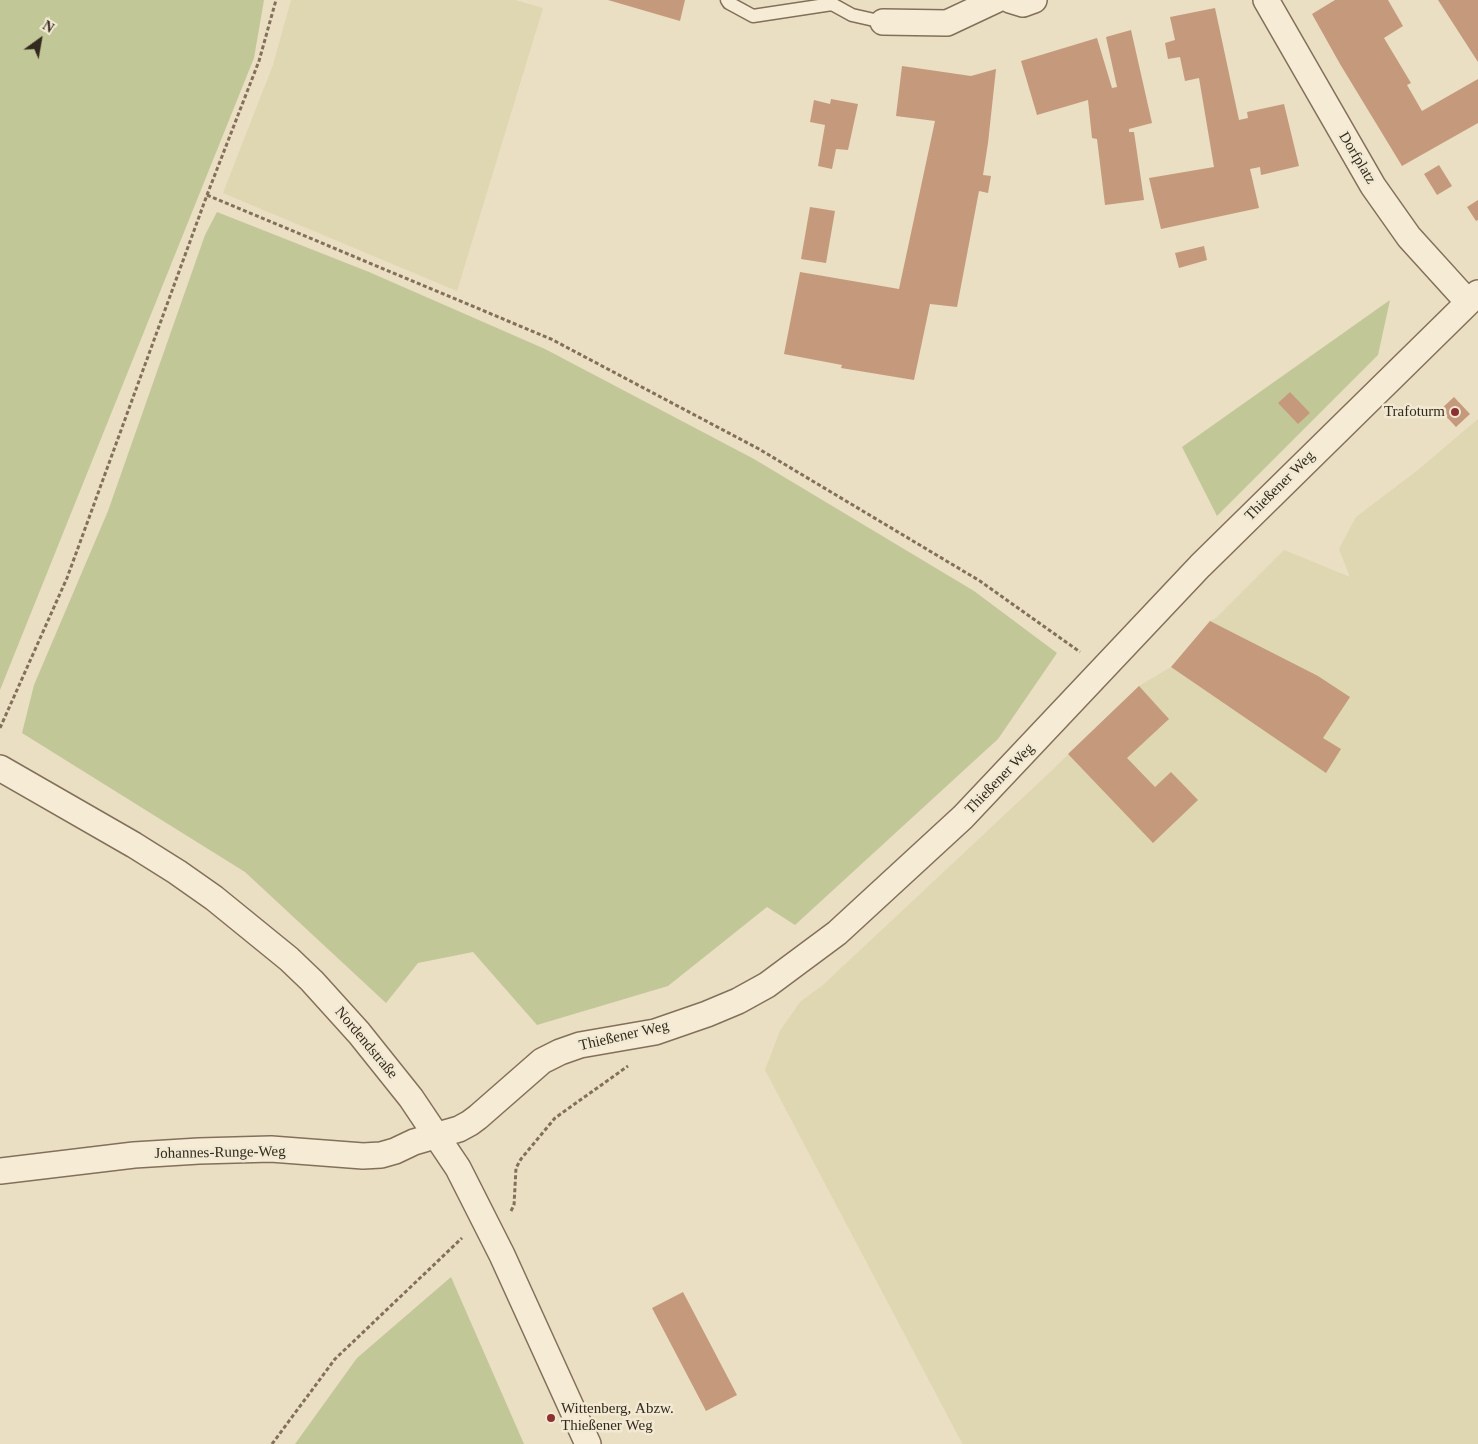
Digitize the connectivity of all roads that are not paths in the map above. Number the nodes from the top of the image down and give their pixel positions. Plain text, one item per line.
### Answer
1 (728, 0) edge
2 (996, 0) edge
3 (1010, 0) edge
4 (1034, 0) edge
5 (1266, 0) edge
6 (830, 2) edge
7 (883, 22) joint
8 (1473, 297) edge
9 (0, 768) edge
10 (437, 1135) junction
11 (0, 1172) edge
12 (588, 1444) edge

1 - 6 lane
2 - 7 street
3 - 4 street
5 - 8 street, Dorfplatz
6 - 7 lane
8 - 10 street, Thießener Weg
9 - 10 street, Nordendstraße
10 - 11 street, Johannes-Runge-Weg
10 - 12 street, Nordendstraße

